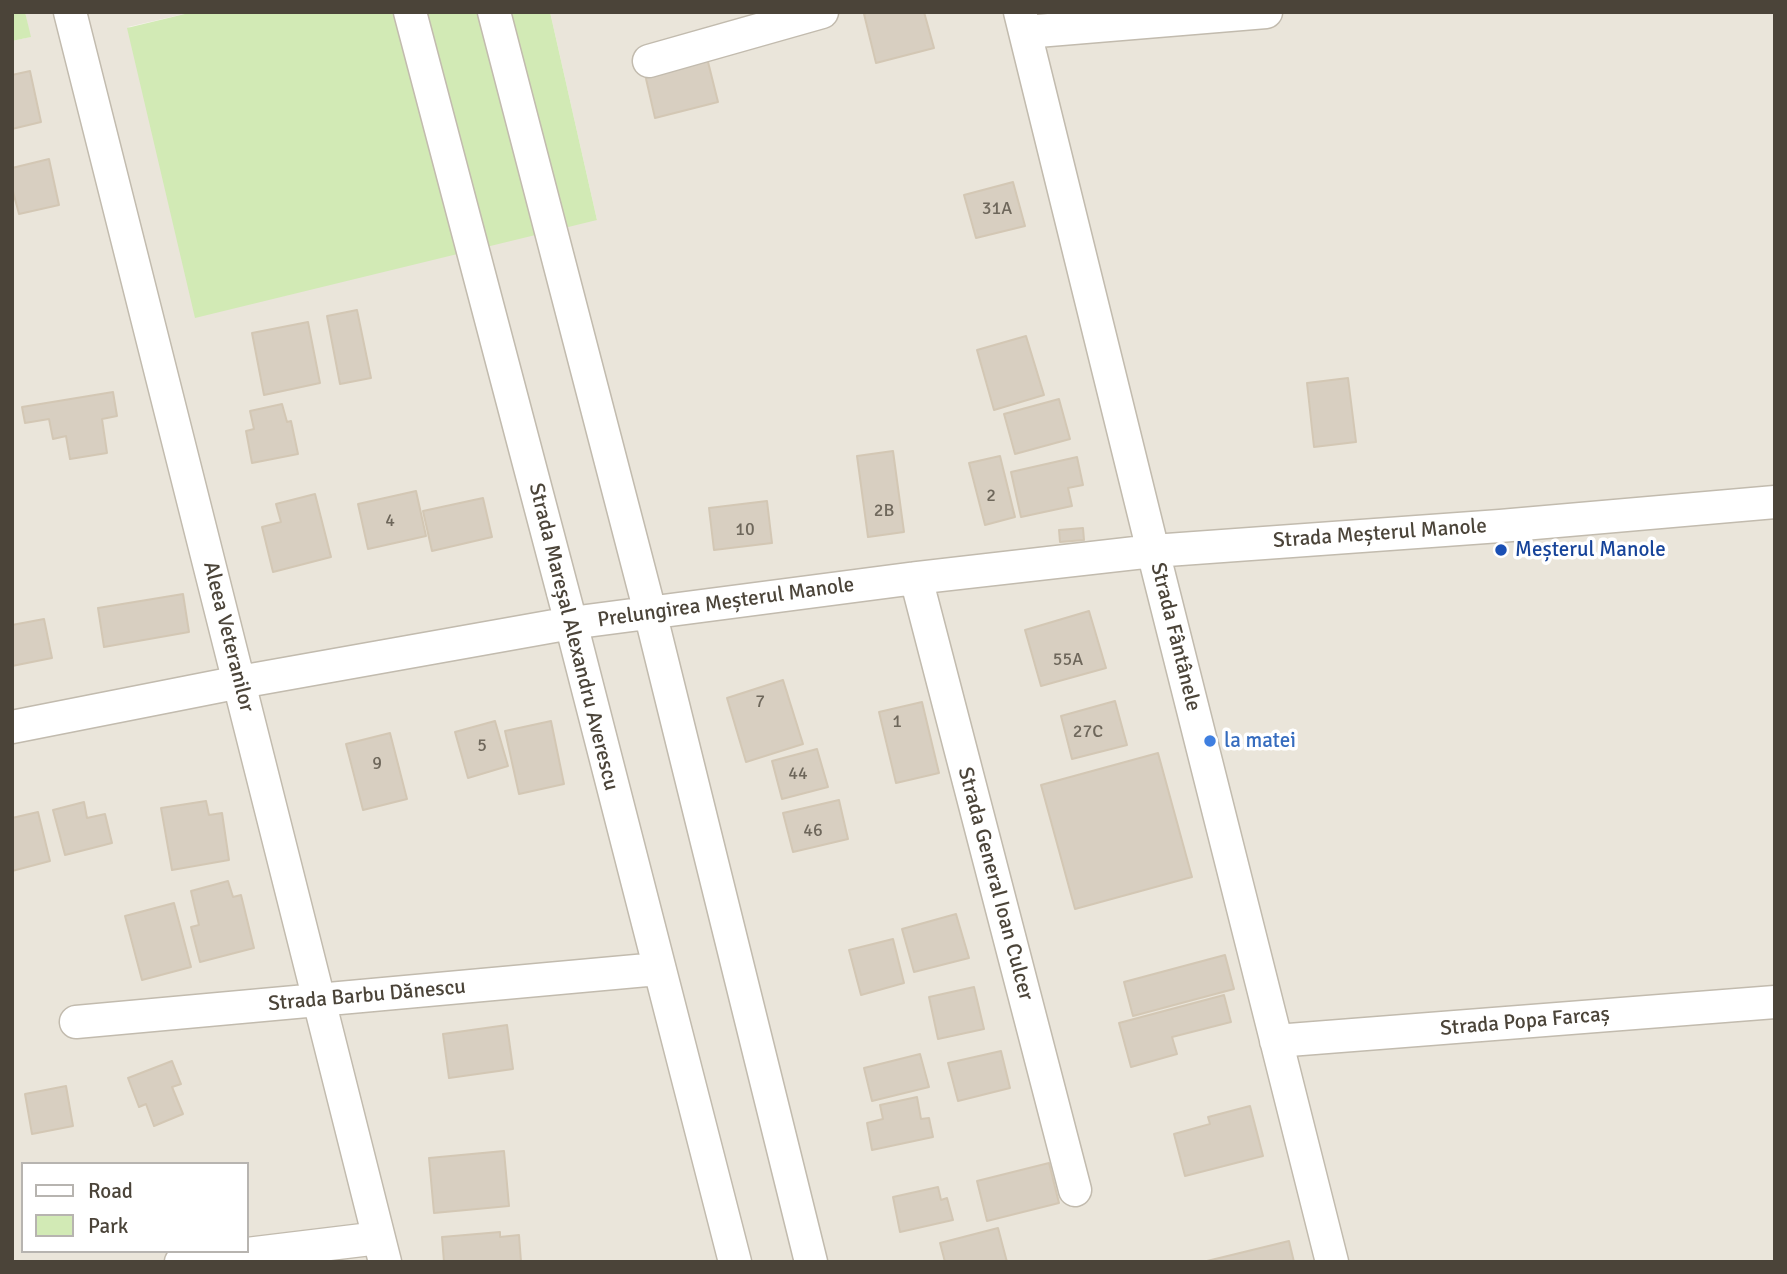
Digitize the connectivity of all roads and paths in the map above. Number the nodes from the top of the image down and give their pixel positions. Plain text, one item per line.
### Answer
1 (70, 12) edge
2 (410, 12) edge
3 (494, 12) edge
4 (822, 12) edge
5 (1266, 12) edge
6 (1023, 22) edge
7 (649, 61) dead end
8 (1775, 502) edge
9 (1153, 551) junction
10 (916, 578) junction
11 (650, 612) junction
12 (571, 623) junction
13 (240, 682) junction
14 (12, 727) edge
15 (659, 969) junction
16 (318, 1000) junction
17 (1775, 1002) edge
18 (76, 1022) dead end
19 (1276, 1041) junction
20 (1074, 1190) dead end
21 (382, 1250) edge
22 (181, 1262) edge
23 (735, 1262) edge
24 (811, 1262) edge
25 (1332, 1262) edge

1 - 13 street, Aleea Veteranilor
2 - 12 street, Strada Mareșal Alexandru Averescu
3 - 11 street
4 - 7 street
5 - 6 street
6 - 9 street, Strada Fântânele
8 - 9 street, Strada Meșterul Manole
9 - 10 street, Prelungirea Meșterul Manole
9 - 19 street, Strada Fântânele
10 - 11 street, Prelungirea Meșterul Manole
10 - 20 street, Strada General Ioan Culcer
11 - 12 street, Prelungirea Meșterul Manole
11 - 24 street
12 - 13 street, Prelungirea Meșterul Manole
12 - 15 street, Strada Mareșal Alexandru Averescu
13 - 14 street, Prelungirea Meșterul Manole
13 - 16 street, Aleea Veteranilor
15 - 16 street, Strada Barbu Dănescu
15 - 23 street, Strada Mareșal Alexandru Averescu
16 - 18 street, Strada Barbu Dănescu
16 - 21 street, Aleea Veteranilor
17 - 19 street, Strada Popa Farcaș
19 - 25 street, Strada Fântânele
21 - 22 street

